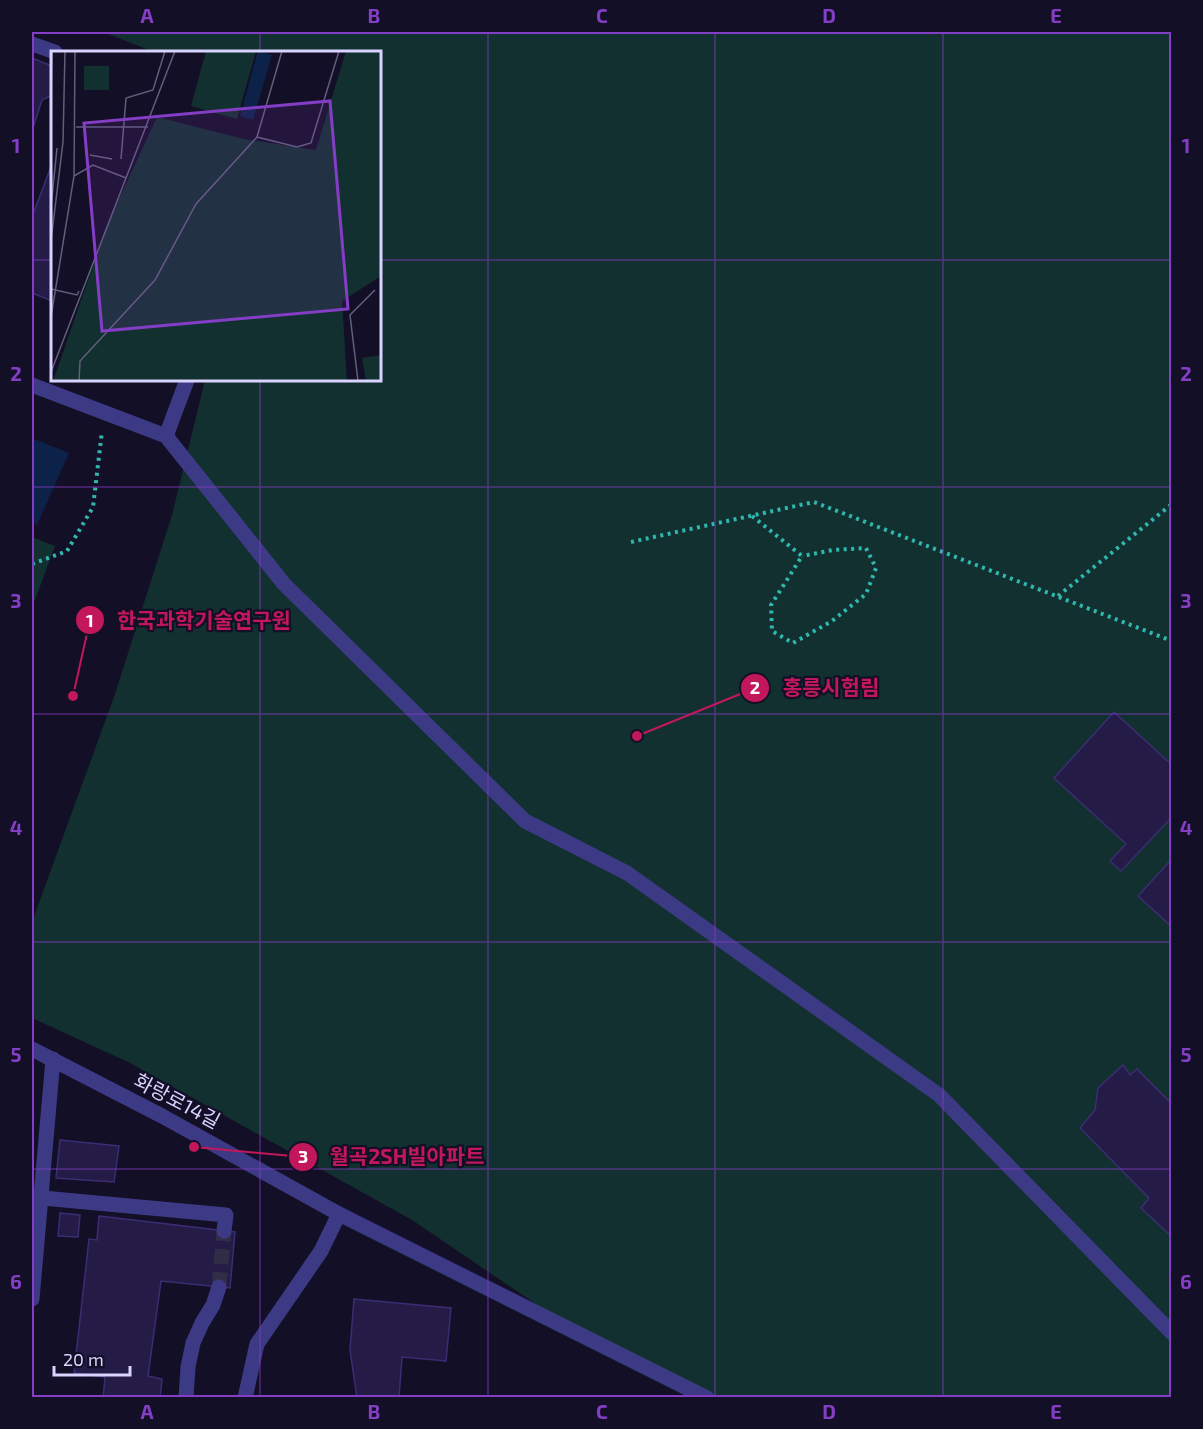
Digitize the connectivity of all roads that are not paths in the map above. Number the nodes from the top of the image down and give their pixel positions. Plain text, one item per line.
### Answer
1 (32, 44) edge
2 (52, 51) edge
3 (187, 381) edge
4 (32, 385) edge
5 (166, 436) junction
6 (32, 1049) edge
7 (52, 1059) junction
8 (36, 1197) edge
9 (339, 1214) junction
10 (224, 1231) tunnel mouth
11 (219, 1287) tunnel mouth
12 (32, 1299) edge
13 (1172, 1333) edge
14 (186, 1398) edge
15 (245, 1398) edge
16 (707, 1398) edge

1 - 2 street
3 - 5 street
4 - 5 street
5 - 13 street
6 - 7 street, 화랑로14길
7 - 8 street
7 - 9 street, 화랑로14길
8 - 10 street
8 - 12 street
9 - 15 street
9 - 16 street, 화랑로14길
11 - 14 street

